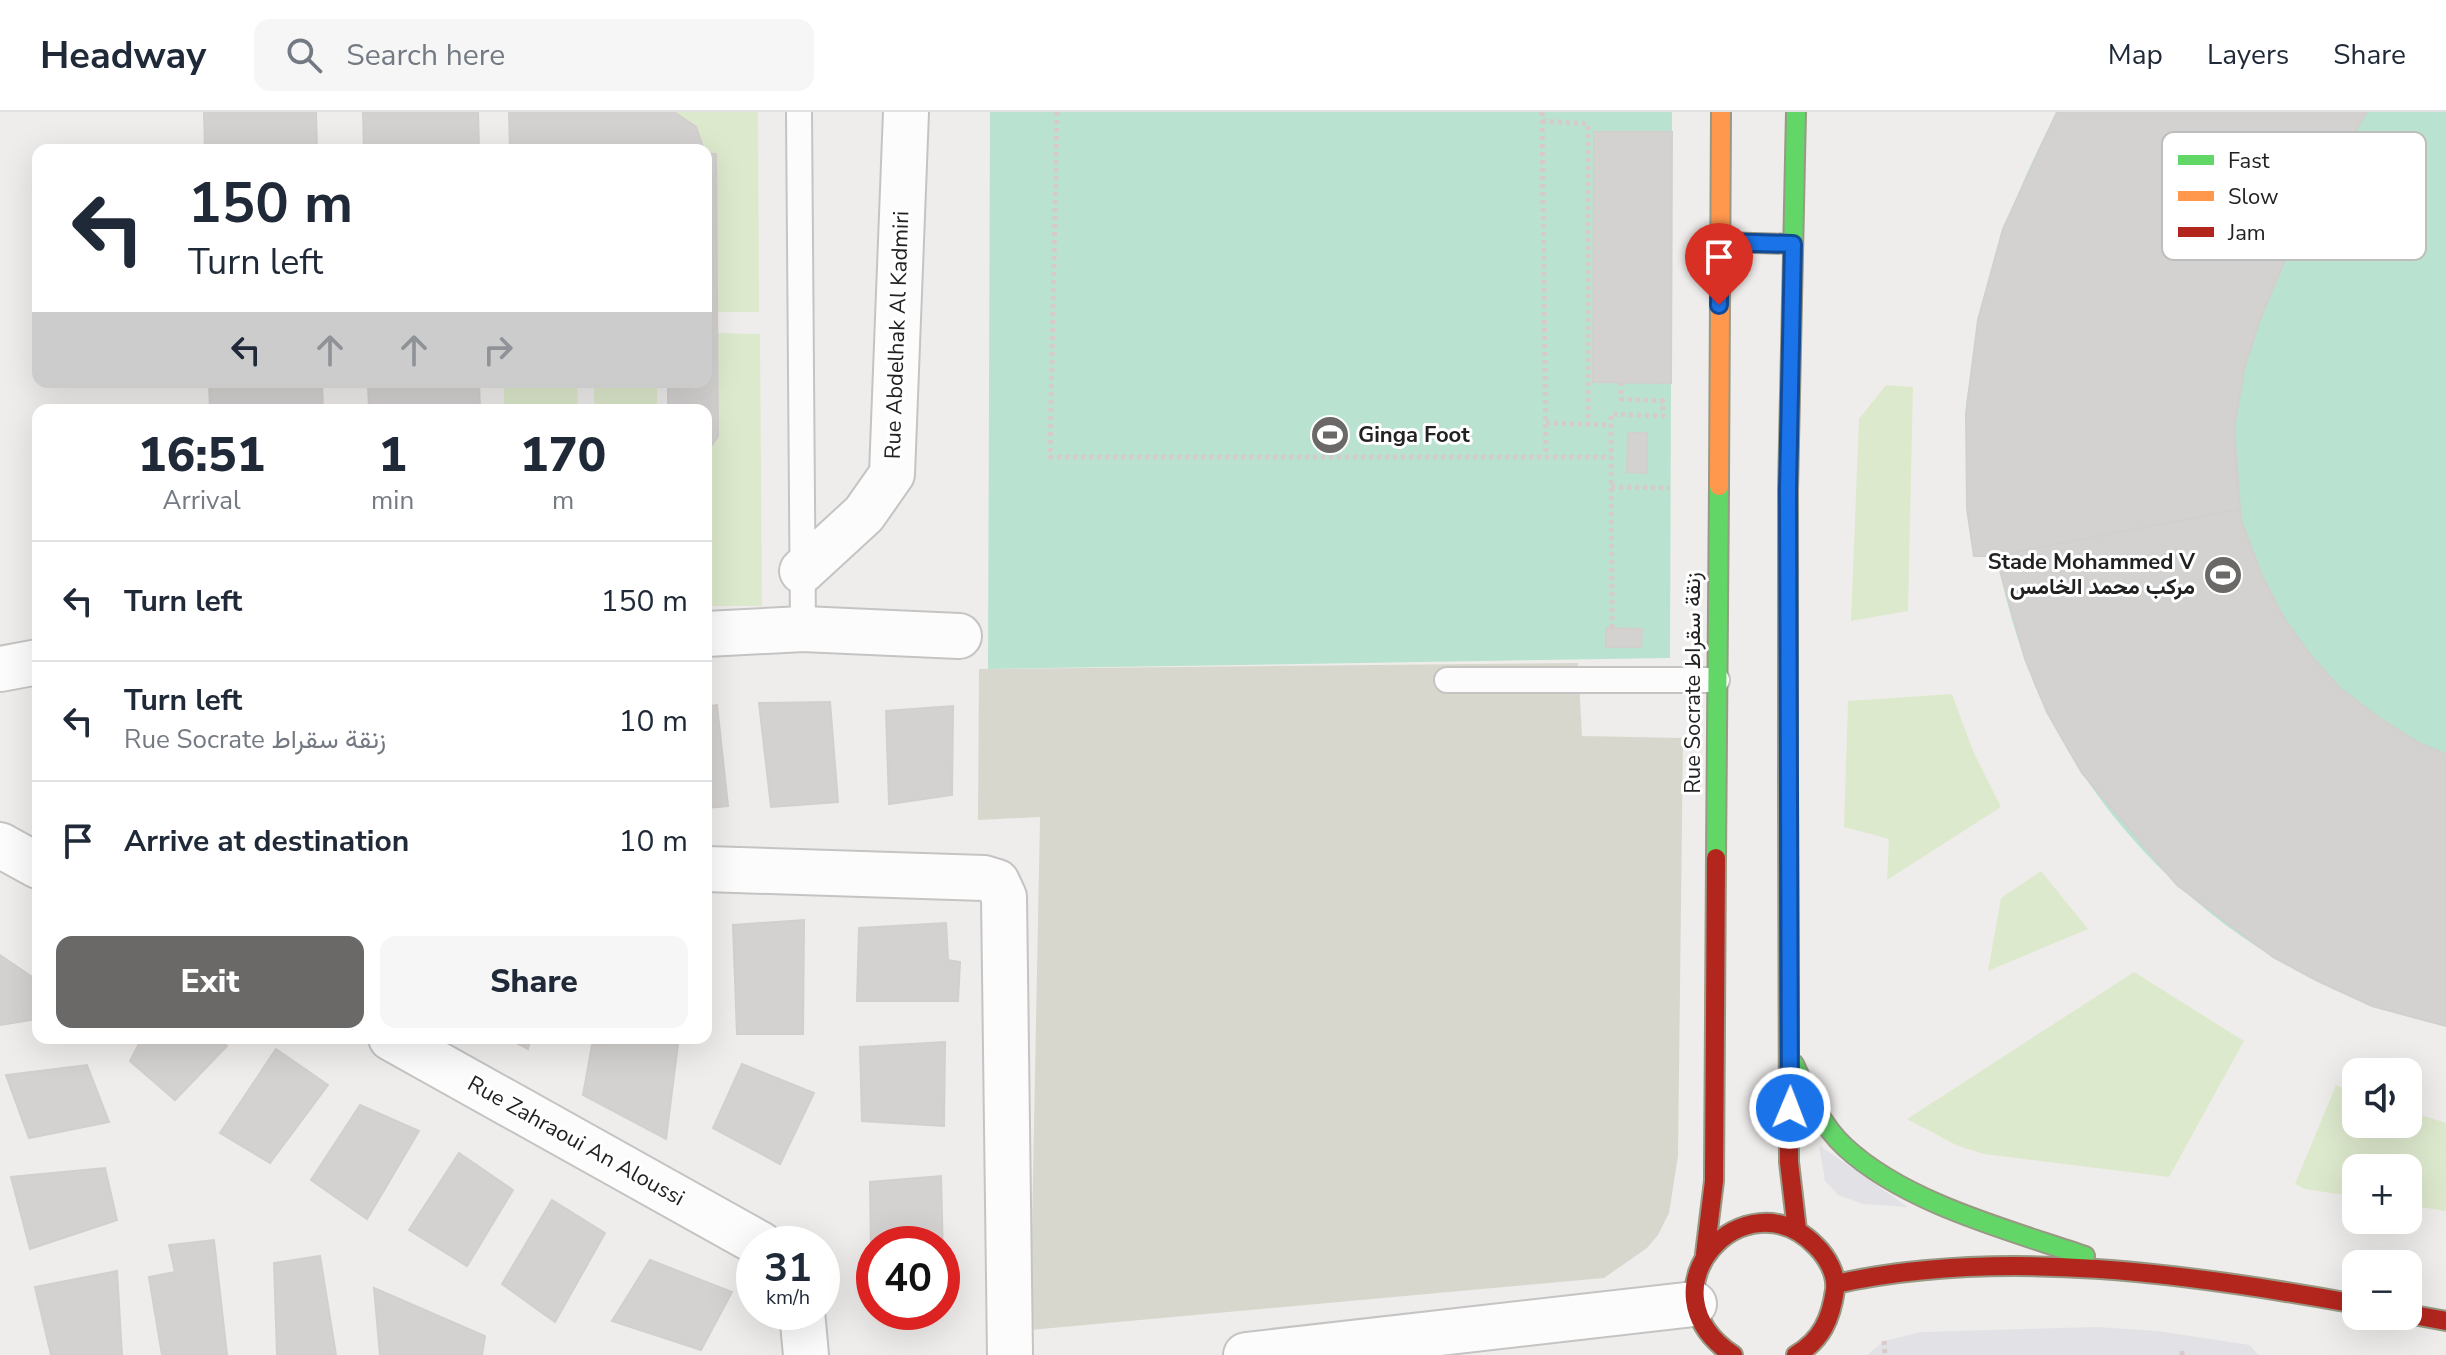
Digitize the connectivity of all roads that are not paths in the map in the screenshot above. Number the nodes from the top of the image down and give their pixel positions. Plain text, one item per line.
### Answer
1 (799, 112) edge
2 (906, 112) edge
3 (1721, 112) edge
4 (1796, 112) edge
5 (1720, 242) junction
6 (1793, 244) junction
7 (802, 571) junction
8 (803, 629) junction
9 (712, 634) edge
10 (959, 636) dead end
11 (32, 663) edge
12 (0, 669) edge
13 (1447, 680) dead end
14 (1717, 680) junction
15 (712, 869) edge
16 (402, 1044) edge
17 (1790, 1054) junction
18 (1797, 1230) junction
19 (736, 1231) edge
20 (1705, 1254) junction
21 (2129, 1270) junction
22 (1836, 1284) junction
23 (2342, 1301) edge
24 (1699, 1317) junction
25 (2422, 1317) edge
26 (2446, 1321) edge
27 (804, 1330) edge
28 (1816, 1346) edge
29 (806, 1355) edge
30 (1010, 1355) edge
31 (1246, 1355) edge
32 (1711, 1355) edge
33 (1733, 1355) edge
34 (1796, 1355) edge

1 - 7 lane
2 - 7 street, Rue Abdelhak Al Kadmiri
3 - 5 street, Rue Socrate زنقة سقراط
4 - 6 street
5 - 6 street
5 - 14 street, Rue Socrate زنقة سقراط
6 - 17 street
7 - 8 lane
8 - 9 street
8 - 10 street
11 - 12 street
13 - 14 lane
14 - 20 street, Rue Socrate زنقة سقراط
15 - 30 street
16 - 19 street, Rue Zahraoui An Aloussi
17 - 18 street
17 - 21 street
18 - 20 street
18 - 22 street
20 - 24 street, Rue Socrate زنقة سقراط
21 - 22 street
21 - 23 street
22 - 28 street
24 - 31 street
24 - 32 street
24 - 33 street
25 - 26 street
27 - 29 street
28 - 34 street

